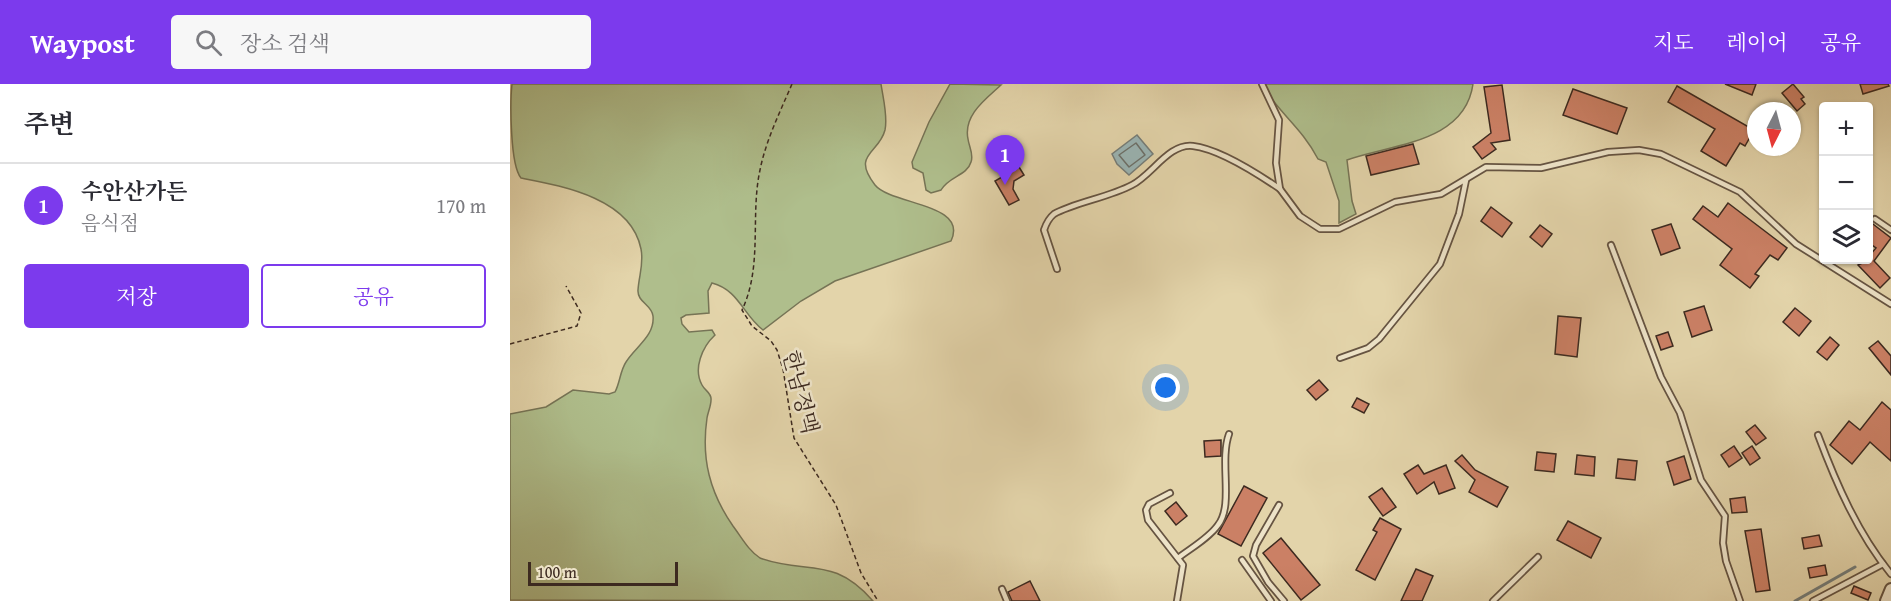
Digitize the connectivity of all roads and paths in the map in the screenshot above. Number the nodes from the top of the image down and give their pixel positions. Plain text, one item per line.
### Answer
1 (792, 84) edge
2 (1262, 84) edge
3 (1466, 180) junction
4 (1280, 189) junction
5 (1875, 219) dead end
6 (1891, 230) edge
7 (1611, 245) dead end
8 (1057, 269) dead end
9 (566, 286) dead end
10 (1891, 302) edge
11 (510, 344) edge
12 (1340, 358) dead end
13 (1229, 434) dead end
14 (1818, 435) dead end
15 (1170, 493) dead end
16 (1279, 505) dead end
17 (1538, 557) dead end
18 (1178, 558) junction
19 (1242, 560) dead end
20 (1883, 564) junction
21 (1891, 574) edge
22 (1002, 589) dead end
23 (1891, 590) edge
24 (878, 601) edge
25 (1006, 601) edge
26 (1177, 601) edge
27 (1271, 601) edge
28 (1284, 601) edge
29 (1493, 601) edge
30 (1740, 601) edge
31 (1813, 601) edge
32 (1886, 601) edge

1 - 24 path, 한남정맥
2 - 4 lane
3 - 4 lane
3 - 10 lane
3 - 12 lane
4 - 8 lane
5 - 6 lane
7 - 30 lane
9 - 11 path
13 - 18 lane
14 - 20 lane
15 - 18 lane
16 - 28 lane
17 - 29 lane
18 - 26 lane
19 - 27 lane
20 - 21 lane
20 - 31 lane
22 - 25 lane
23 - 32 street

